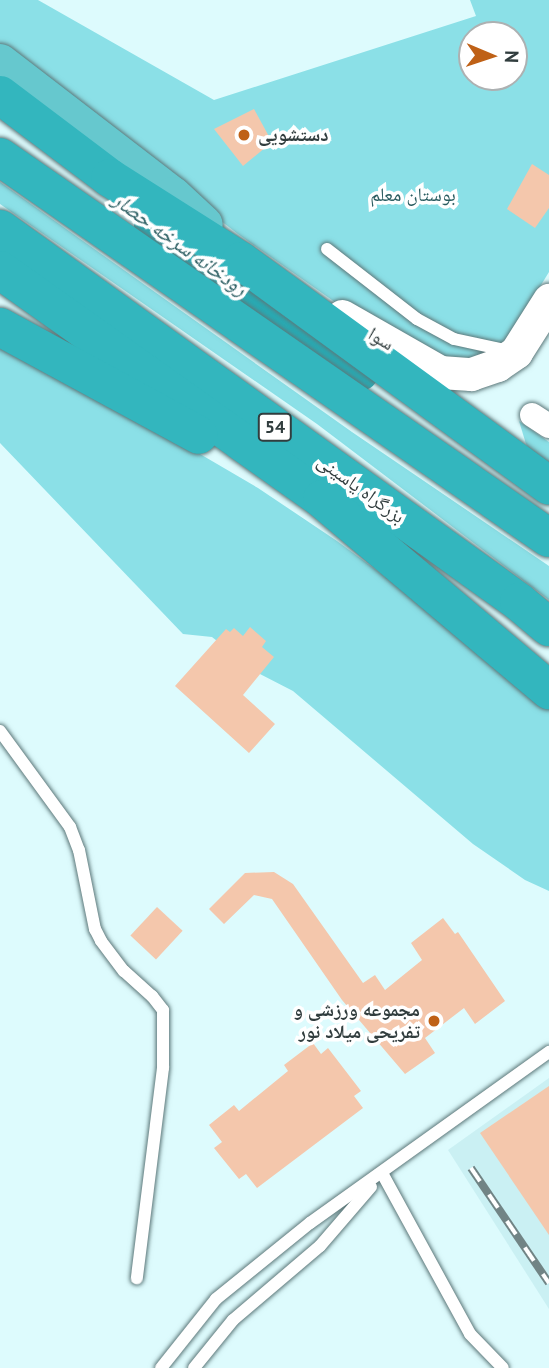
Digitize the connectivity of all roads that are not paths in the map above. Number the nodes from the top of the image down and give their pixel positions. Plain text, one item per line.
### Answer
1 (0, 63) edge
2 (0, 96) edge
3 (0, 156) edge
4 (0, 229) edge
5 (327, 249) dead end
6 (241, 261) junction
7 (0, 270) edge
8 (549, 300) edge
9 (0, 327) edge
10 (530, 342) edge
11 (549, 486) edge
12 (322, 499) junction
13 (549, 538) edge
14 (549, 628) edge
15 (549, 690) edge
16 (0, 731) edge
17 (549, 1052) edge
18 (382, 1173) junction
19 (137, 1278) dead end
20 (161, 1368) edge
21 (194, 1368) edge
22 (503, 1368) edge

1 - 6 main road
2 - 6 highway
3 - 13 highway
4 - 14 highway, بزرگراه یاسینی / 54
5 - 10 lane
6 - 10 main road, سوا
6 - 11 highway
7 - 12 highway, 54
8 - 10 main road, سوا
9 - 12 highway
12 - 15 highway
16 - 19 lane
17 - 18 lane
18 - 20 lane
18 - 21 lane
18 - 22 lane

